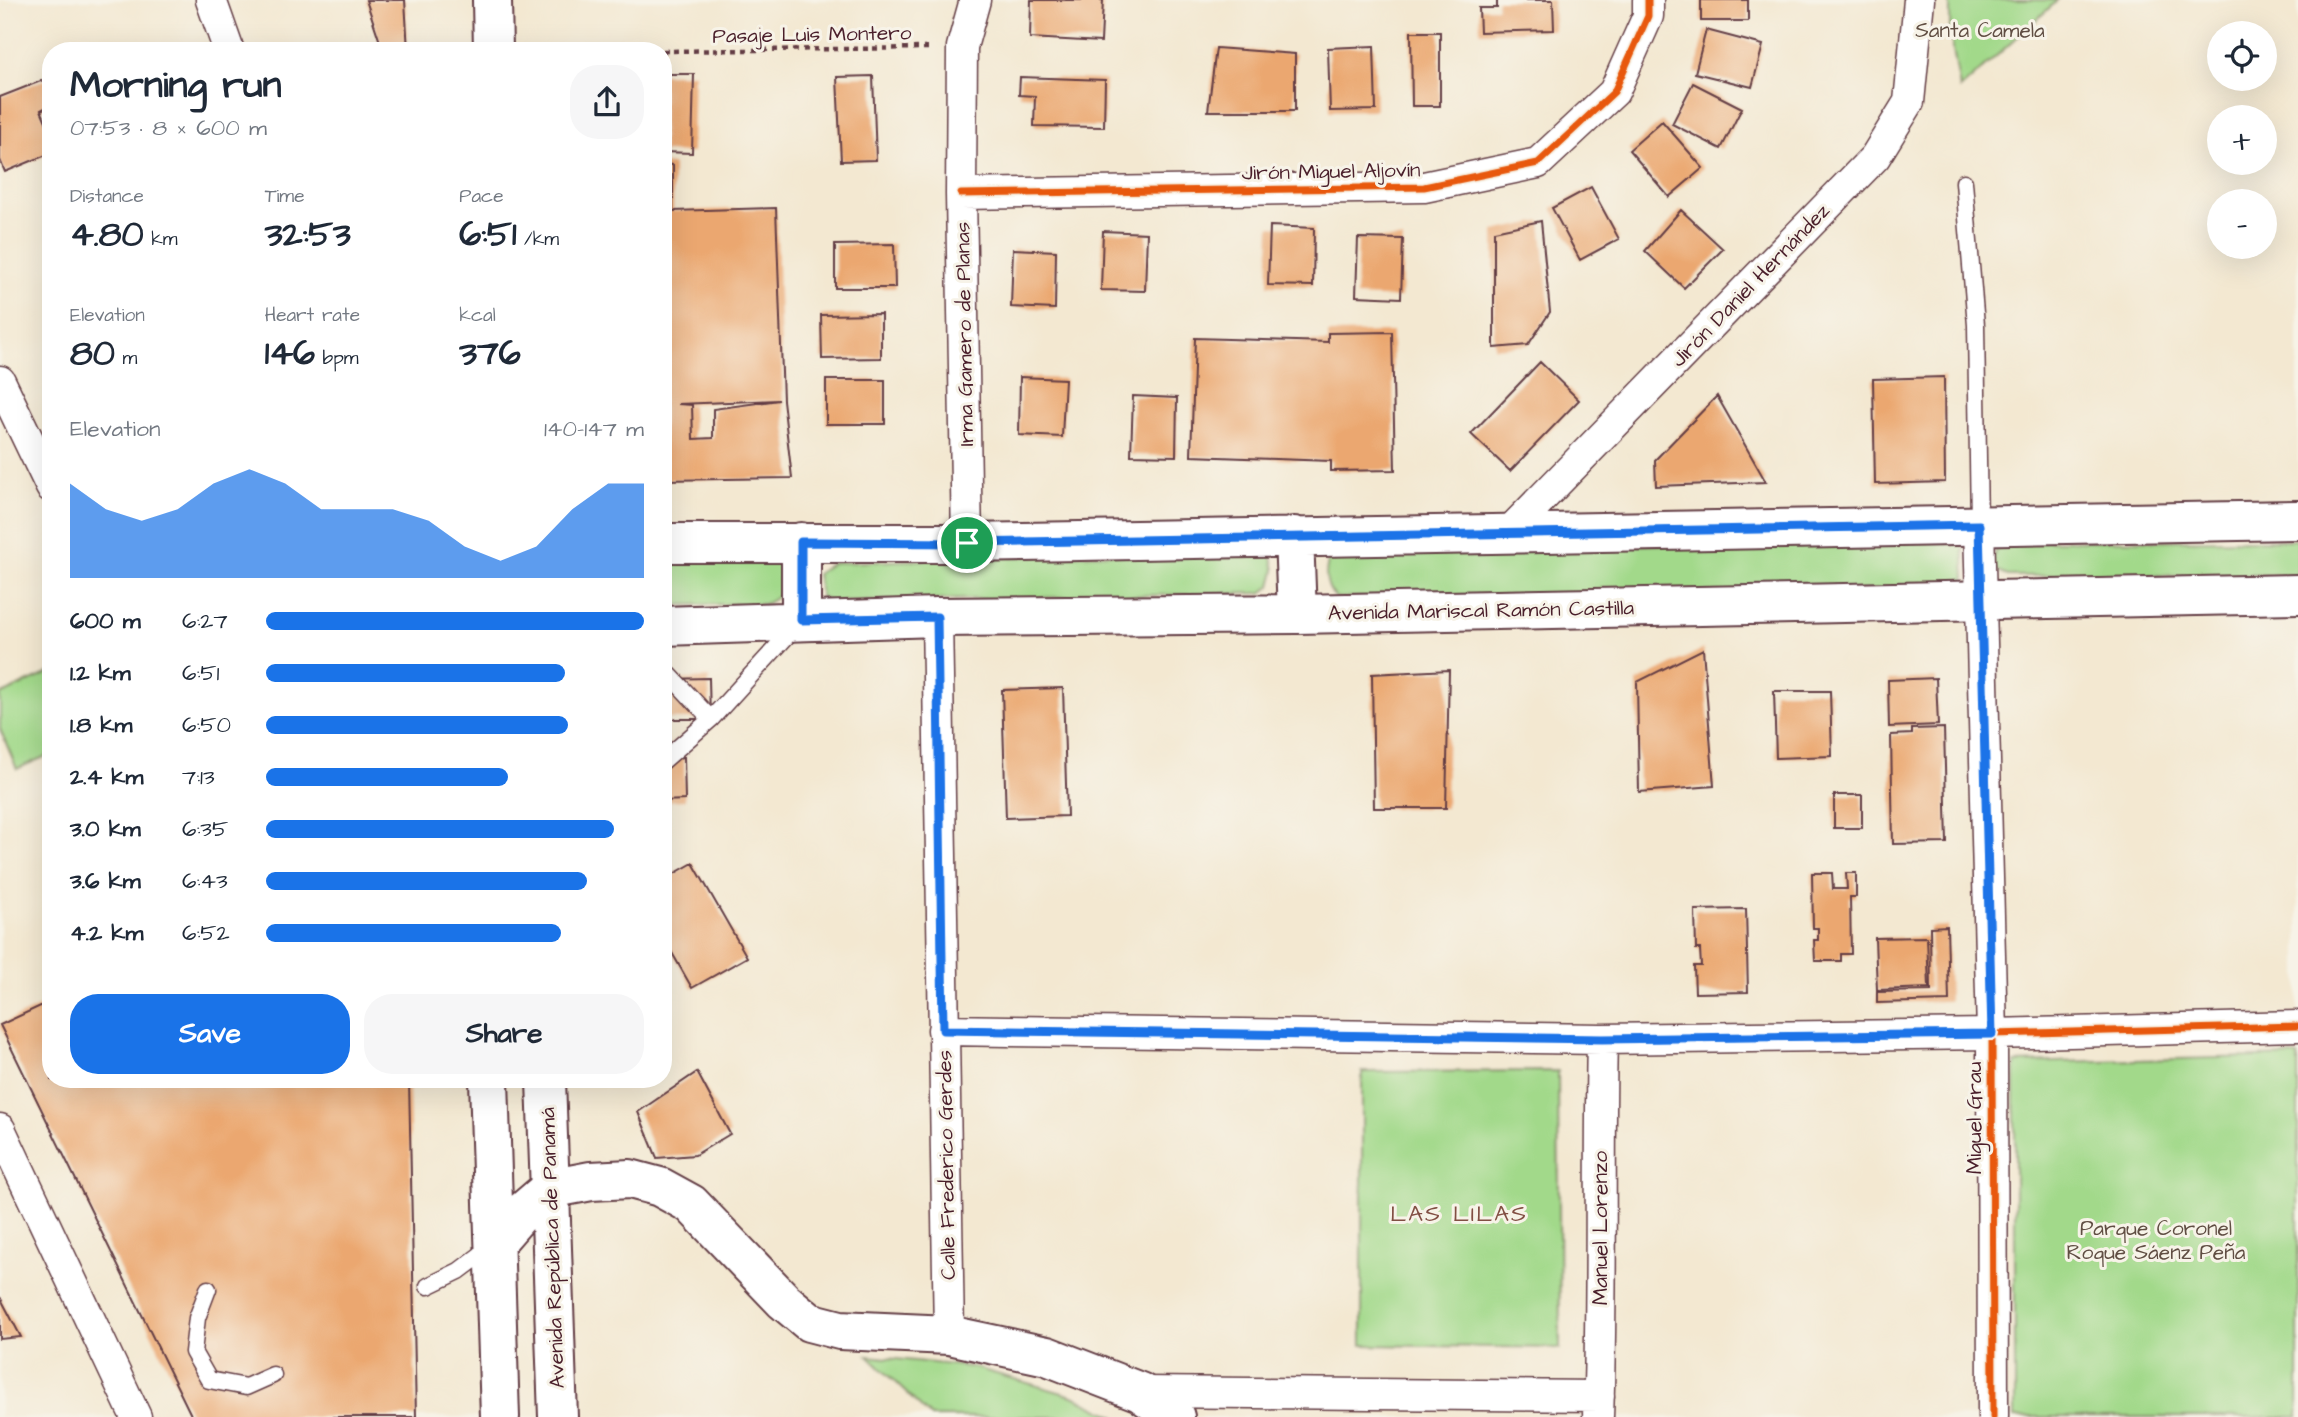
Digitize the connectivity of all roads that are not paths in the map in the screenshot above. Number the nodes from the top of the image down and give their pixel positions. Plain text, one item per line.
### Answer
1 (211, 0) edge
2 (492, 0) edge
3 (975, 0) edge
4 (1648, 0) edge
5 (1919, 0) edge
6 (226, 42) edge
7 (494, 42) edge
8 (1964, 182) dead end
9 (961, 194) junction
10 (0, 381) edge
11 (42, 468) edge
12 (2298, 520) edge
13 (1979, 525) junction
14 (1508, 533) junction
15 (1294, 536) junction
16 (801, 542) junction
17 (672, 543) edge
18 (967, 543) junction
19 (2298, 594) edge
20 (1981, 599) junction
21 (1297, 614) junction
22 (937, 617) junction
23 (801, 620) junction
24 (672, 626) edge
25 (672, 678) edge
26 (711, 719) junction
27 (672, 753) edge
28 (2298, 1026) edge
29 (943, 1030) junction
30 (1992, 1034) junction
31 (1602, 1039) junction
32 (489, 1088) edge
33 (546, 1088) edge
34 (0, 1129) edge
35 (550, 1189) junction
36 (495, 1243) junction
37 (428, 1286) dead end
38 (208, 1289) dead end
39 (949, 1335) junction
40 (273, 1375) dead end
41 (1140, 1392) junction
42 (1599, 1406) edge
43 (136, 1417) edge
44 (500, 1417) edge
45 (558, 1417) edge
46 (1175, 1417) edge
47 (1993, 1417) edge

1 - 6 street
2 - 7 main road
3 - 9 street, Irma Gamero de Planas
4 - 9 street, Jirón Miguel Aljovín
5 - 14 street, Jirón Daniel Hernández
8 - 13 lane
9 - 18 street, Irma Gamero de Planas
10 - 11 street
12 - 13 main road
13 - 14 main road
13 - 20 street, Miguel Grau
14 - 15 main road
15 - 18 main road
15 - 21 main road
16 - 17 main road
16 - 18 main road
16 - 23 main road
19 - 20 main road, Avenida Mariscal Ramón Castilla
20 - 21 main road, Avenida Mariscal Ramón Castilla
20 - 30 street, Miguel Grau
21 - 22 main road, Avenida Mariscal Ramón Castilla
22 - 23 main road, Avenida Mariscal Ramón Castilla
22 - 29 street, Calle Frederico Gerdes
23 - 24 main road, Avenida Mariscal Ramón Castilla
23 - 26 lane
25 - 26 lane
26 - 27 lane
28 - 30 street
29 - 31 street
29 - 39 street, Calle Frederico Gerdes
30 - 31 street
30 - 47 street, Miguel Grau
31 - 42 street, Manuel Lorenzo
32 - 36 main road
33 - 35 main road, Avenida República de Panamá
34 - 43 street
35 - 36 main road
35 - 39 main road
35 - 45 main road, Avenida República de Panamá
36 - 37 lane
36 - 44 main road
38 - 40 lane
39 - 41 main road
41 - 42 street
41 - 46 main road

